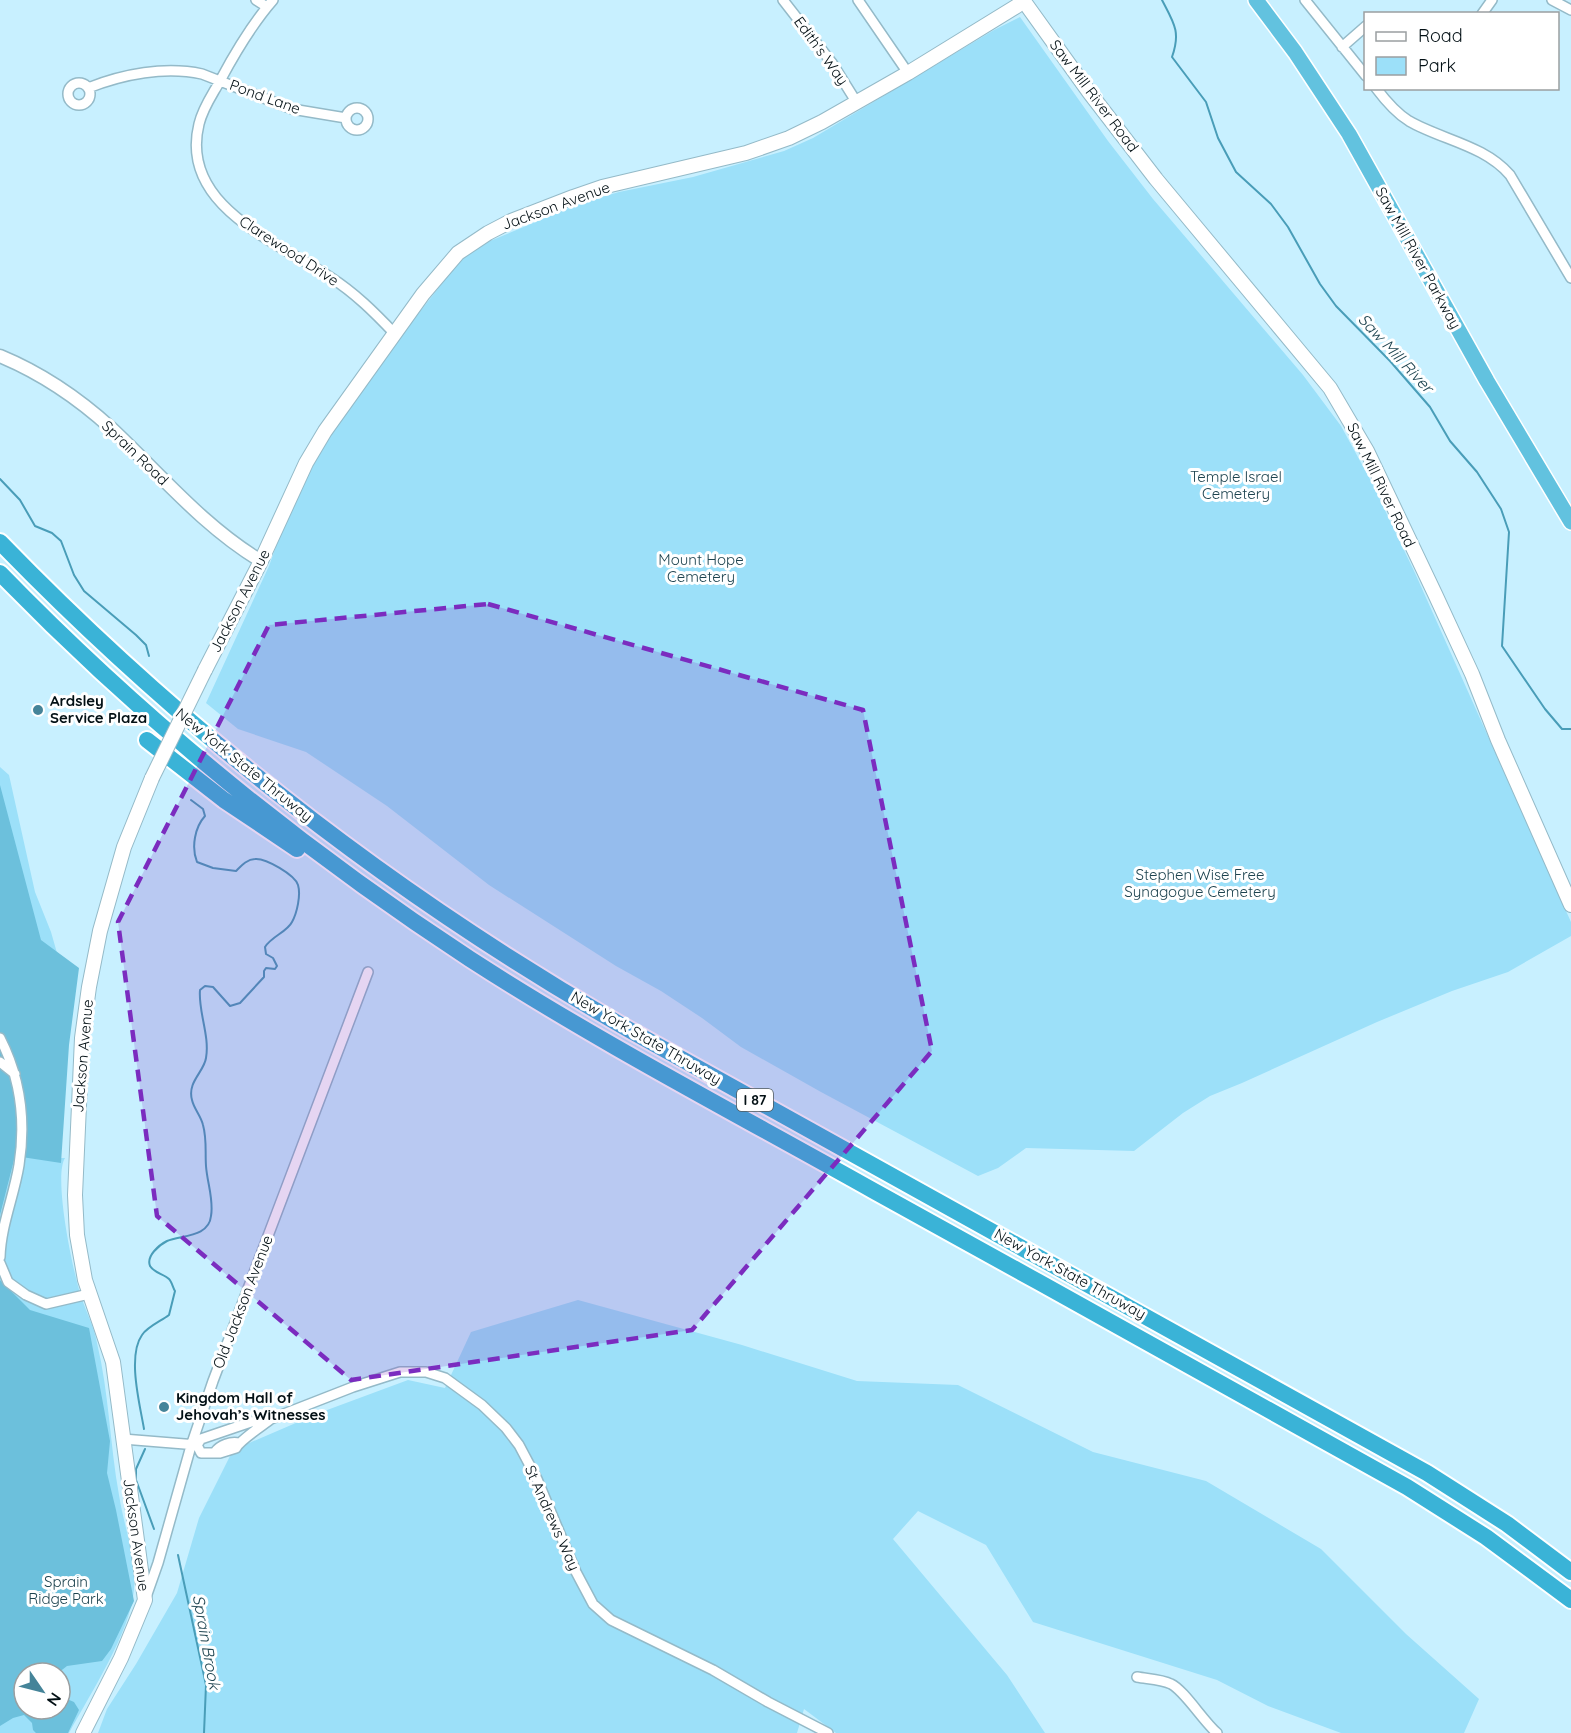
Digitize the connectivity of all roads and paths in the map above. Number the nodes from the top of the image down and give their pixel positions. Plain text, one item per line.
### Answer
1 (255, 0) edge
2 (783, 0) edge
3 (858, 0) edge
4 (1022, 0) edge
5 (1256, 0) edge
6 (1269, 0) edge
7 (1305, 0) edge
8 (1552, 0) edge
9 (270, 4) edge
10 (1571, 9) edge
11 (1364, 27) edge
12 (1342, 47) junction
13 (908, 74) junction
14 (1364, 75) edge
15 (220, 81) junction
16 (88, 88) dead end
17 (1378, 90) edge
18 (857, 103) junction
19 (346, 118) dead end
20 (1571, 278) edge
21 (395, 334) junction
22 (0, 356) edge
23 (1571, 502) edge
24 (1571, 522) edge
25 (0, 542) edge
26 (261, 561) junction
27 (0, 573) edge
28 (147, 740) dead end
29 (1571, 905) edge
30 (392, 906) junction
31 (368, 972) dead end
32 (0, 1038) edge
33 (0, 1062) edge
34 (16, 1076) junction
35 (0, 1257) edge
36 (0, 1263) edge
37 (89, 1294) junction
38 (271, 1419) junction
39 (232, 1428) junction
40 (214, 1435) junction
41 (123, 1439) junction
42 (238, 1443) junction
43 (194, 1446) junction
44 (216, 1450) junction
45 (1571, 1572) edge
46 (146, 1600) junction
47 (1571, 1600) edge
48 (1137, 1677) dead end
49 (83, 1733) edge
50 (828, 1733) edge
51 (1217, 1733) edge

1 - 9 street
2 - 18 street, Edith's Way
3 - 13 street
4 - 13 main road, Jackson Avenue
4 - 29 main road, Saw Mill River Road
5 - 24 highway, Saw Mill River Parkway
6 - 23 highway, Saw Mill River Parkway
7 - 12 street
8 - 10 street
9 - 15 street, Clarewood Drive
11 - 12 street
12 - 14 street
13 - 18 main road, Jackson Avenue
15 - 16 street, Pond Lane
15 - 19 street, Pond Lane
15 - 21 street, Clarewood Drive
17 - 20 street
18 - 21 main road, Jackson Avenue
21 - 26 main road, Jackson Avenue
22 - 26 street, Sprain Road
25 - 45 highway, New York State Thruway / I 87
26 - 37 main road, Jackson Avenue, bridge
27 - 30 highway, New York State Thruway / I 87
28 - 30 highway
30 - 47 highway, New York State Thruway / I 87
31 - 43 street, Old Jackson Avenue
32 - 34 street
33 - 34 street
34 - 35 street
36 - 37 street
37 - 41 main road, Jackson Avenue
38 - 39 street, St Andrews Way
38 - 42 street, St Andrews Way
38 - 50 street, St Andrews Way
39 - 40 street, St Andrews Way
39 - 42 street
40 - 43 street, St Andrews Way
40 - 44 street
41 - 43 street
41 - 46 main road, Jackson Avenue
42 - 44 street, St Andrews Way
43 - 44 street
43 - 46 street, Old Jackson Avenue
46 - 49 main road, Old Jackson Avenue
48 - 51 street

